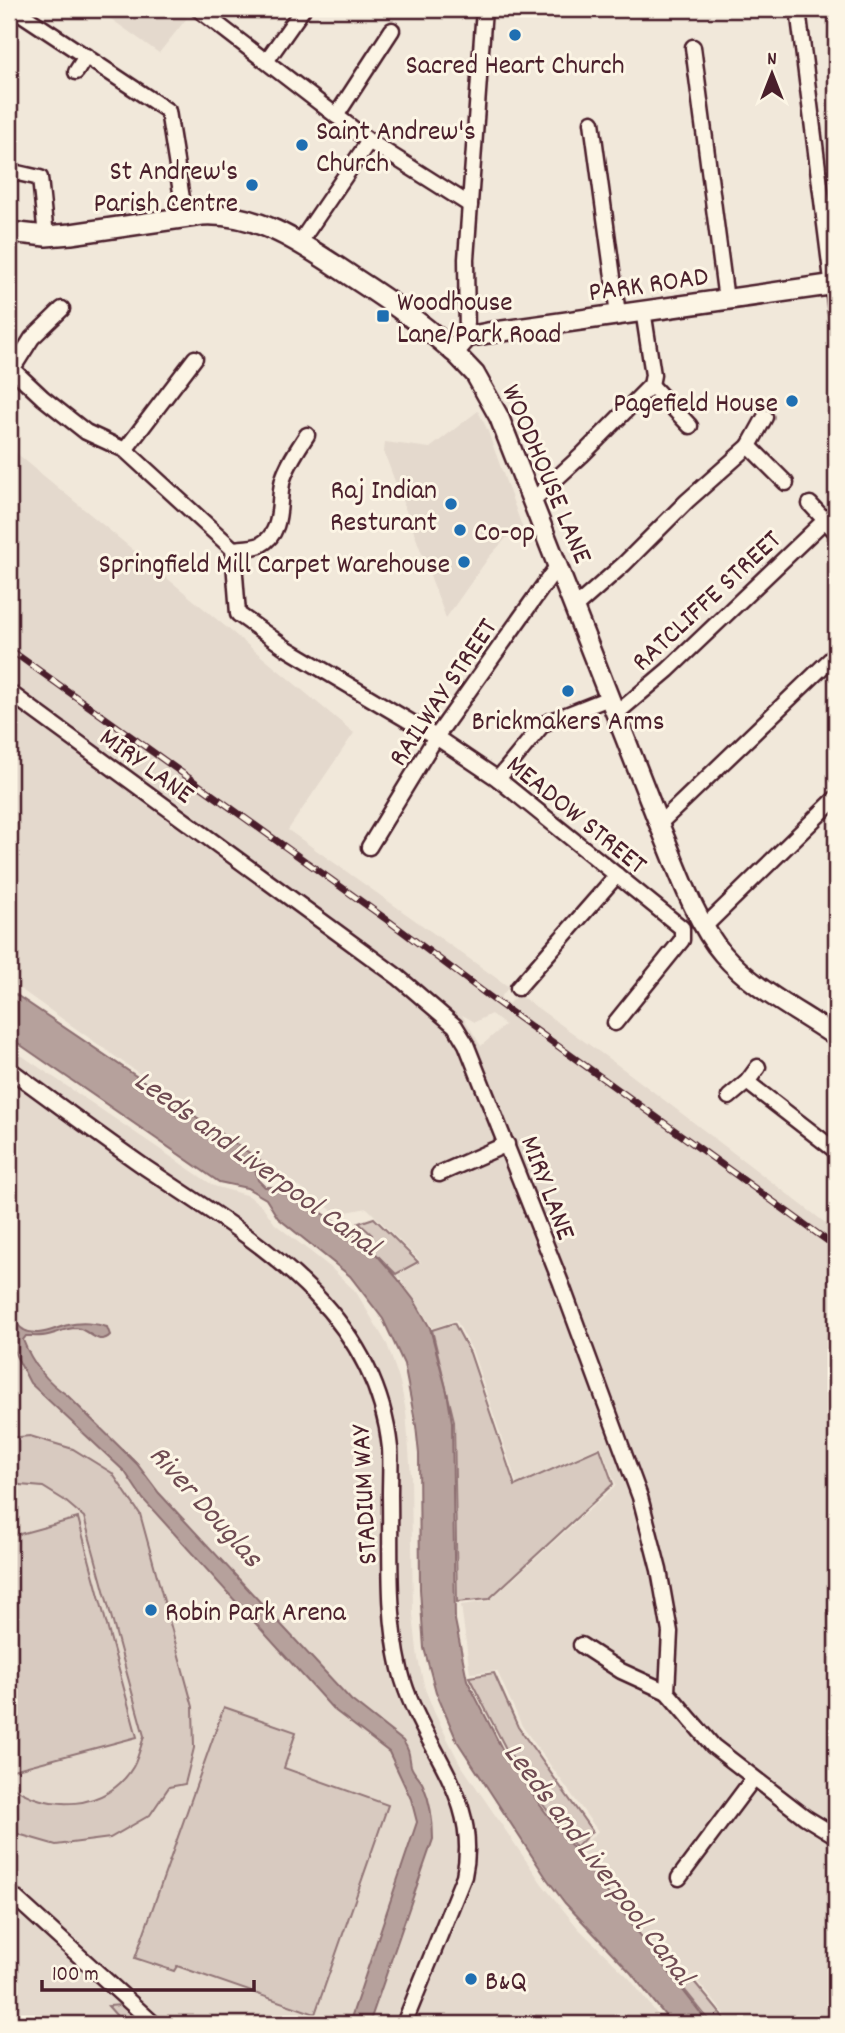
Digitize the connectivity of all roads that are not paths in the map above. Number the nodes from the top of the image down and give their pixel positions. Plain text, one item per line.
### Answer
1 (14, 9) edge
2 (198, 9) edge
3 (303, 9) edge
4 (484, 9) edge
5 (798, 9) edge
6 (391, 30) dead end
7 (693, 47) dead end
8 (86, 56) junction
9 (267, 60) junction
10 (76, 72) dead end
11 (336, 116) junction
12 (592, 122) dead end
13 (369, 141) junction
14 (9, 171) edge
15 (470, 205) junction
16 (185, 217) junction
17 (9, 232) edge
18 (47, 236) junction
19 (300, 242) junction
20 (834, 285) edge
21 (726, 300) junction
22 (62, 309) dead end
23 (643, 310) junction
24 (836, 312) edge
25 (618, 314) junction
26 (461, 344) junction
27 (195, 358) dead end
28 (11, 367) edge
29 (651, 385) junction
30 (765, 417) dead end
31 (690, 426) dead end
32 (307, 435) dead end
33 (749, 446) junction
34 (125, 450) junction
35 (786, 484) dead end
36 (533, 500) junction
37 (810, 504) dead end
38 (825, 520) junction
39 (836, 532) edge
40 (233, 549) junction
41 (558, 565) junction
42 (574, 608) junction
43 (836, 654) edge
44 (9, 692) edge
45 (613, 705) junction
46 (436, 737) junction
47 (498, 779) junction
48 (836, 798) edge
49 (659, 824) junction
50 (369, 846) dead end
51 (617, 875) junction
52 (705, 926) junction
53 (518, 988) dead end
54 (615, 1023) dead end
55 (836, 1037) edge
56 (758, 1067) dead end
57 (9, 1069) edge
58 (747, 1082) junction
59 (729, 1097) dead end
60 (507, 1144) junction
61 (836, 1151) edge
62 (439, 1174) dead end
63 (581, 1645) dead end
64 (667, 1692) junction
65 (753, 1779) junction
66 (836, 1836) edge
67 (679, 1878) dead end
68 (9, 1892) edge
69 (155, 2024) edge
70 (404, 2024) edge

1 - 8 street
2 - 9 street
3 - 9 street
4 - 15 street
5 - 20 street
6 - 11 street
7 - 21 street
8 - 10 street
8 - 16 street
9 - 11 street
11 - 13 street
12 - 25 street
13 - 15 street
13 - 19 street
14 - 18 street
15 - 26 street
16 - 18 main road, WOODHOUSE LANE
16 - 19 main road, WOODHOUSE LANE
17 - 18 main road, WOODHOUSE LANE
19 - 26 main road, WOODHOUSE LANE
20 - 21 main road, PARK ROAD
20 - 24 street
21 - 23 main road, PARK ROAD
22 - 28 street
23 - 25 main road, PARK ROAD
23 - 29 street
25 - 26 main road, PARK ROAD
26 - 36 street, WOODHOUSE LANE
27 - 34 street
28 - 34 street
29 - 31 street
29 - 36 street
30 - 33 street
32 - 40 street
33 - 35 street
33 - 42 street
34 - 40 street
36 - 41 street, WOODHOUSE LANE
37 - 38 street
38 - 39 street
38 - 45 street, RATCLIFFE STREET
40 - 46 street, MEADOW STREET
41 - 42 street, WOODHOUSE LANE
41 - 46 street, RAILWAY STREET
42 - 45 street, WOODHOUSE LANE
43 - 49 street
44 - 60 street, MIRY LANE
45 - 47 street, RATCLIFFE STREET
45 - 49 street, WOODHOUSE LANE
46 - 47 street, MEADOW STREET
46 - 50 street, RAILWAY STREET
47 - 51 street, MEADOW STREET
48 - 52 street
49 - 52 street, WOODHOUSE LANE
51 - 53 street
51 - 54 street, MEADOW STREET
52 - 55 street, WOODHOUSE LANE
56 - 58 street
57 - 70 street, STADIUM WAY
58 - 59 street
58 - 61 street
60 - 62 street
60 - 64 street, MIRY LANE
63 - 64 street
64 - 65 street
65 - 66 street
65 - 67 street
68 - 69 street

